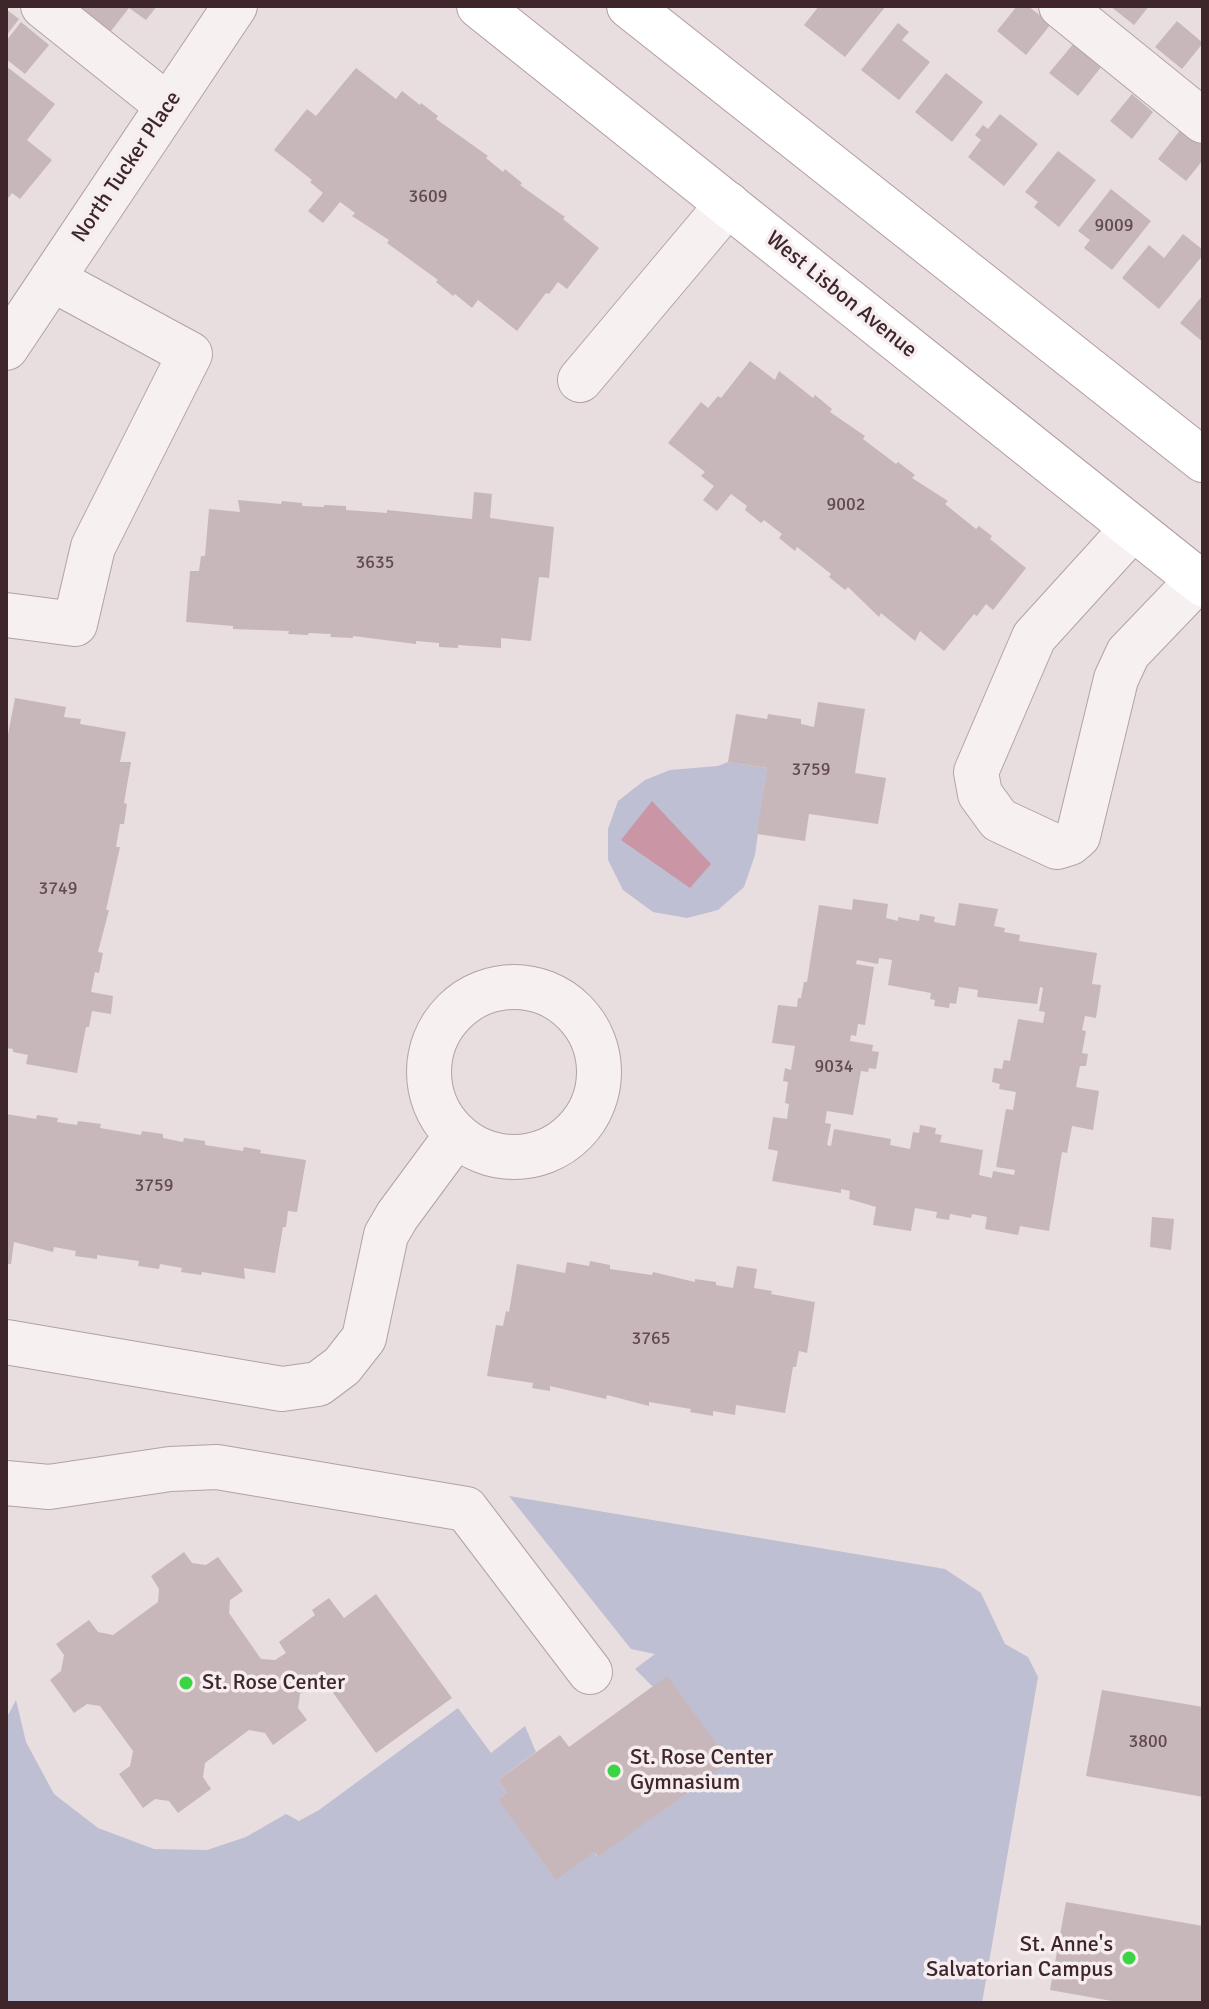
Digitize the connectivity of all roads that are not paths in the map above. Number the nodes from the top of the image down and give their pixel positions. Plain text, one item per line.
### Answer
1 (43, 6) edge
2 (235, 6) edge
3 (479, 6) edge
4 (629, 6) edge
5 (1061, 6) edge
6 (168, 106) junction
7 (1203, 121) edge
8 (728, 204) junction
9 (52, 279) junction
10 (10, 331) edge
11 (580, 380) dead end
12 (1203, 460) edge
13 (1133, 528) junction
14 (1201, 582) edge
15 (6, 615) edge
16 (456, 1136) dead end
17 (6, 1342) edge
18 (6, 1483) edge
19 (590, 1672) dead end

1 - 6 street
2 - 6 street, North Tucker Place
3 - 8 main road, West Lisbon Avenue
4 - 12 main road
5 - 7 street
6 - 9 street, North Tucker Place
8 - 11 street
8 - 13 main road, West Lisbon Avenue
9 - 10 street, North Tucker Place
9 - 15 street
13 - 14 main road, West Lisbon Avenue
13 - 14 street
16 - 17 street
18 - 19 street

